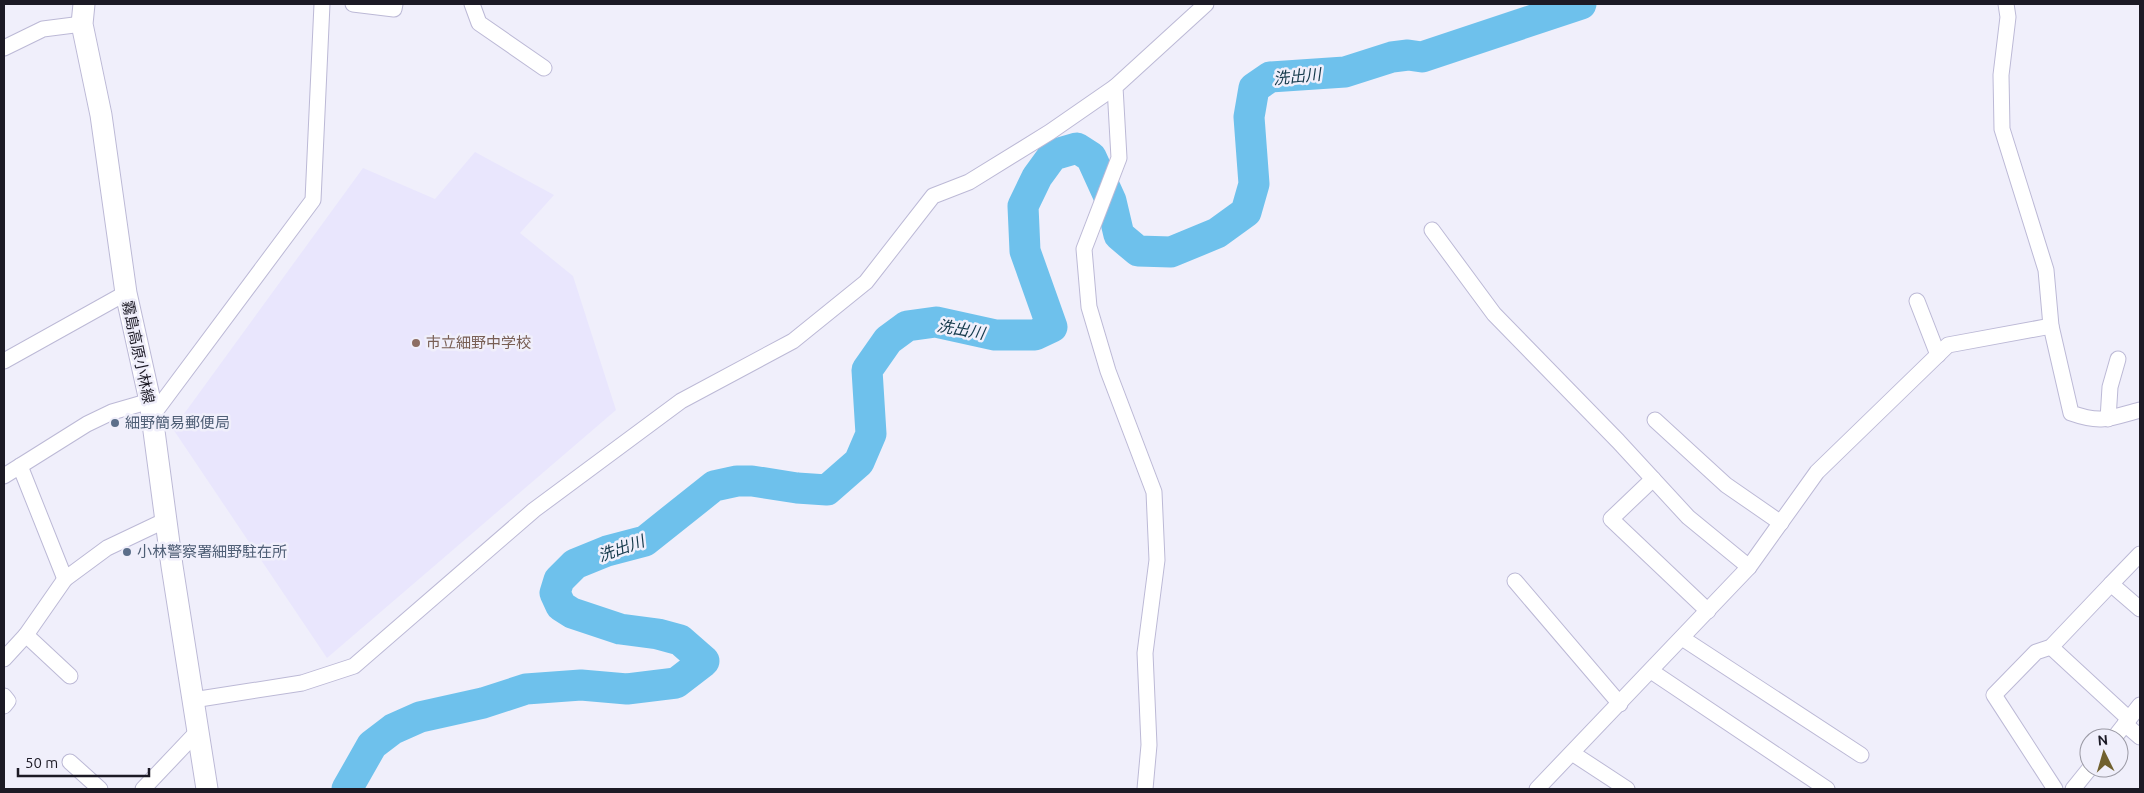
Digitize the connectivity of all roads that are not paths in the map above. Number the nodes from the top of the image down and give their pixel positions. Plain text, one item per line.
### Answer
1 (322, 4) edge
2 (353, 4) edge
3 (395, 4) edge
4 (472, 4) edge
5 (1206, 4) edge
6 (2006, 4) edge
7 (83, 14) edge
8 (4, 48) edge
9 (544, 68) dead end
10 (1115, 87) junction
11 (1432, 230) dead end
12 (126, 293) junction
13 (1917, 301) dead end
14 (2051, 326) junction
15 (1938, 355) junction
16 (2118, 359) dead end
17 (4, 361) edge
18 (151, 408) junction
19 (2140, 410) edge
20 (2108, 419) junction
21 (1655, 420) dead end
22 (20, 466) junction
23 (4, 476) edge
24 (1653, 479) junction
25 (166, 520) junction
26 (1780, 523) junction
27 (2140, 554) edge
28 (1749, 567) junction
29 (66, 579) junction
30 (1515, 581) dead end
31 (2111, 584) junction
32 (2140, 609) edge
33 (1708, 611) junction
34 (26, 634) junction
35 (1682, 638) junction
36 (2051, 647) junction
37 (4, 659) edge
38 (1651, 671) junction
39 (70, 676) dead end
40 (4, 696) edge
41 (193, 700) junction
42 (1620, 704) junction
43 (2140, 705) edge
44 (4, 706) edge
45 (2127, 722) junction
46 (2122, 728) edge
47 (198, 732) junction
48 (2140, 738) edge
49 (1572, 753) junction
50 (1861, 755) dead end
51 (70, 762) dead end
52 (2082, 778) edge
53 (100, 789) edge
54 (142, 789) edge
55 (207, 789) edge
56 (1145, 789) edge
57 (1538, 789) edge
58 (1627, 789) edge
59 (1827, 789) edge
60 (2055, 789) edge
61 (2073, 789) edge

1 - 18 street
2 - 3 street
4 - 9 street
5 - 10 street
6 - 14 street
7 - 8 street
7 - 12 main road, 霧島高原小林線
10 - 41 street
10 - 56 street
11 - 24 street
12 - 17 street
12 - 18 main road, 霧島高原小林線
13 - 15 street
14 - 15 street
14 - 20 street
15 - 26 street
16 - 20 street
18 - 22 street
18 - 25 main road, 霧島高原小林線
19 - 20 street
21 - 26 street
22 - 23 street
22 - 29 street
24 - 28 street
24 - 33 street
25 - 29 street
25 - 41 main road, 霧島高原小林線
26 - 28 street
27 - 31 street
28 - 33 street
29 - 34 street
30 - 42 street
31 - 32 street
31 - 36 street
33 - 35 street
34 - 37 street
34 - 39 street
35 - 38 street
35 - 50 street
36 - 45 street
36 - 60 street
38 - 42 street
38 - 59 street
40 - 44 street
41 - 47 main road, 霧島高原小林線
42 - 49 street
43 - 45 street
45 - 46 street
45 - 48 street
47 - 54 street
47 - 55 main road, 霧島高原小林線
49 - 57 street
49 - 58 street
51 - 53 street
52 - 61 street

